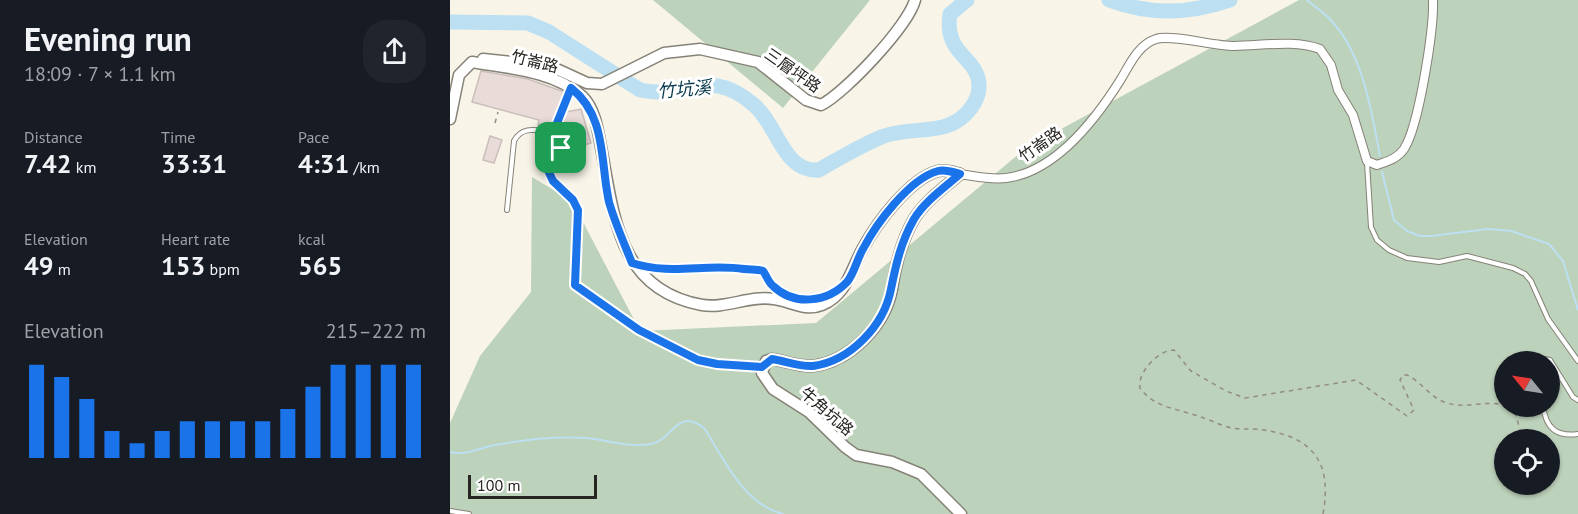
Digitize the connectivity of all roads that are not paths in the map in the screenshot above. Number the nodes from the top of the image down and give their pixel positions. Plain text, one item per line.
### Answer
1 (915, 0) edge
2 (1433, 0) edge
3 (471, 62) junction
4 (571, 88) junction
5 (450, 119) edge
6 (1367, 161) junction
7 (960, 174) junction
8 (507, 210) dead end
9 (632, 263) junction
10 (848, 281) junction
11 (575, 285) road end
12 (1578, 361) edge
13 (762, 367) junction
14 (1560, 374) edge
15 (1578, 400) edge
16 (1545, 417) edge
17 (1578, 434) edge
18 (450, 511) edge
19 (469, 514) edge
20 (961, 514) edge

1 - 3 street, 三層坪路
2 - 6 street
3 - 4 street, 竹崙路
3 - 5 street
4 - 8 lane
4 - 9 street, 竹崙路
6 - 7 street, 竹崙路
6 - 12 lane
7 - 10 street, 竹崙路
7 - 13 street, 牛角坑路
9 - 10 lane
9 - 10 street, 竹崙路
11 - 13 lane
13 - 20 street, 牛角坑路
14 - 15 lane
16 - 17 lane
18 - 19 lane

